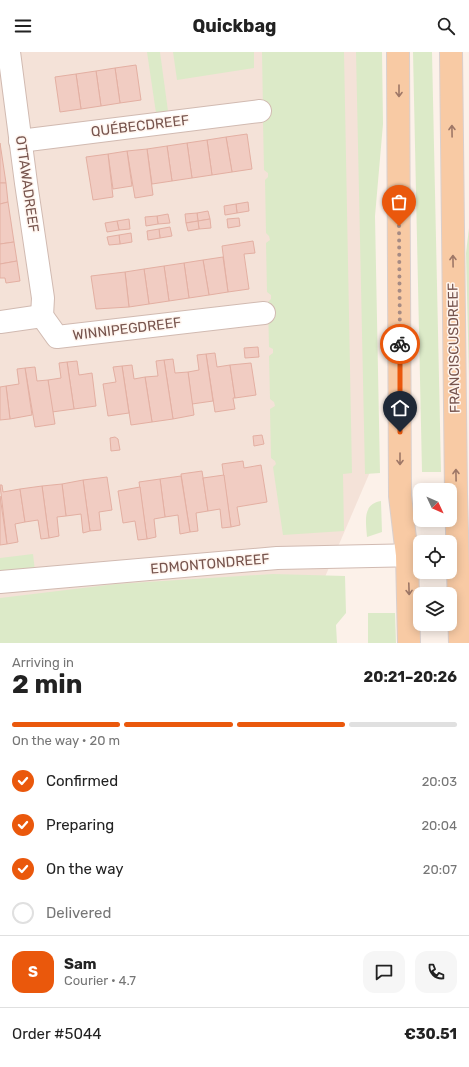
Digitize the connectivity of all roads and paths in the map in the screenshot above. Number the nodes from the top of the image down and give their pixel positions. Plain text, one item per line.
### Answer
1 (9, 52) edge
2 (398, 52) edge
3 (451, 52) edge
4 (260, 111) dead end
5 (20, 141) junction
6 (264, 313) dead end
7 (42, 316) junction
8 (0, 322) edge
9 (454, 535) edge
10 (413, 551) edge
11 (413, 555) edge
12 (413, 573) edge
13 (456, 579) edge
14 (0, 582) edge
15 (409, 643) edge
16 (460, 643) edge

1 - 5 street, OTTAWADREEF
2 -> 10 main road
9 -> 3 main road, FRANCISCUSDREEF
4 - 5 street, QUÉBECDREEF
5 - 7 street, OTTAWADREEF
6 - 7 street, WINNIPEGDREEF
7 - 8 street
11 - 14 street, EDMONTONDREEF
12 -> 15 main road
13 - 16 main road, FRANCISCUSDREEF

